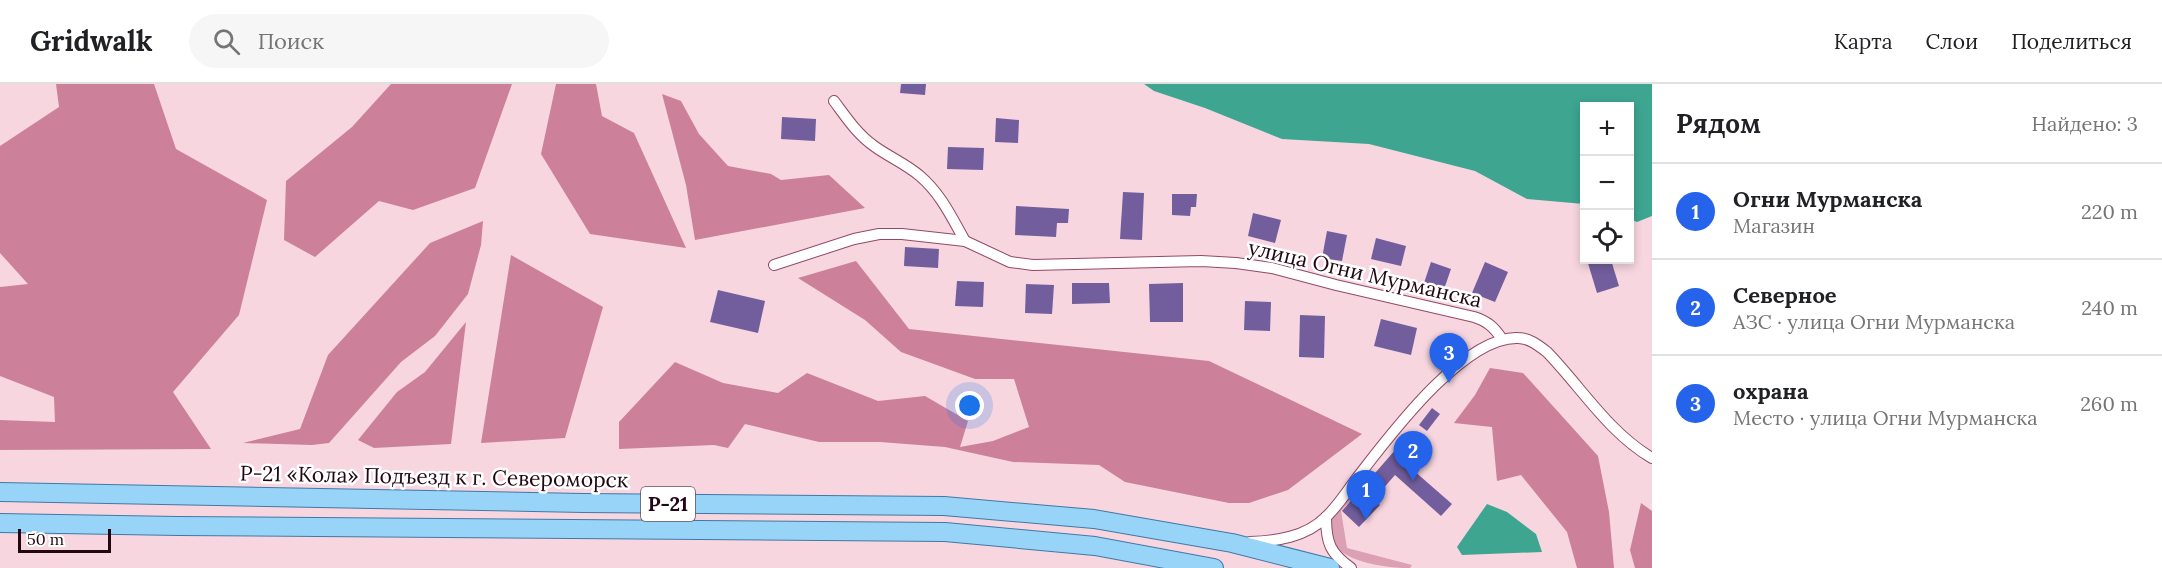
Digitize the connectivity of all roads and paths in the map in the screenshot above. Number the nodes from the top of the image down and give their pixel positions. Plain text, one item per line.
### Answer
1 (834, 101) dead end
2 (965, 241) junction
3 (774, 266) dead end
4 (1502, 339) junction
5 (1652, 458) edge
6 (0, 492) edge
7 (1326, 517) junction
8 (0, 523) edge
9 (1232, 543) junction
10 (1214, 568) edge
11 (1330, 568) edge
12 (1351, 568) edge

1 - 2 street
2 - 3 street, улица Огни Мурманска
2 - 4 street, улица Огни Мурманска
4 - 5 street
4 - 7 street
6 - 9 main road, Р-21 «Кола» Подъезд к г. Североморск / Р-21
7 - 9 street
7 - 12 street
8 - 10 main road, Р-21
9 - 11 main road, Р-21 «Кола» Подъезд к г. Североморск / Р-21

